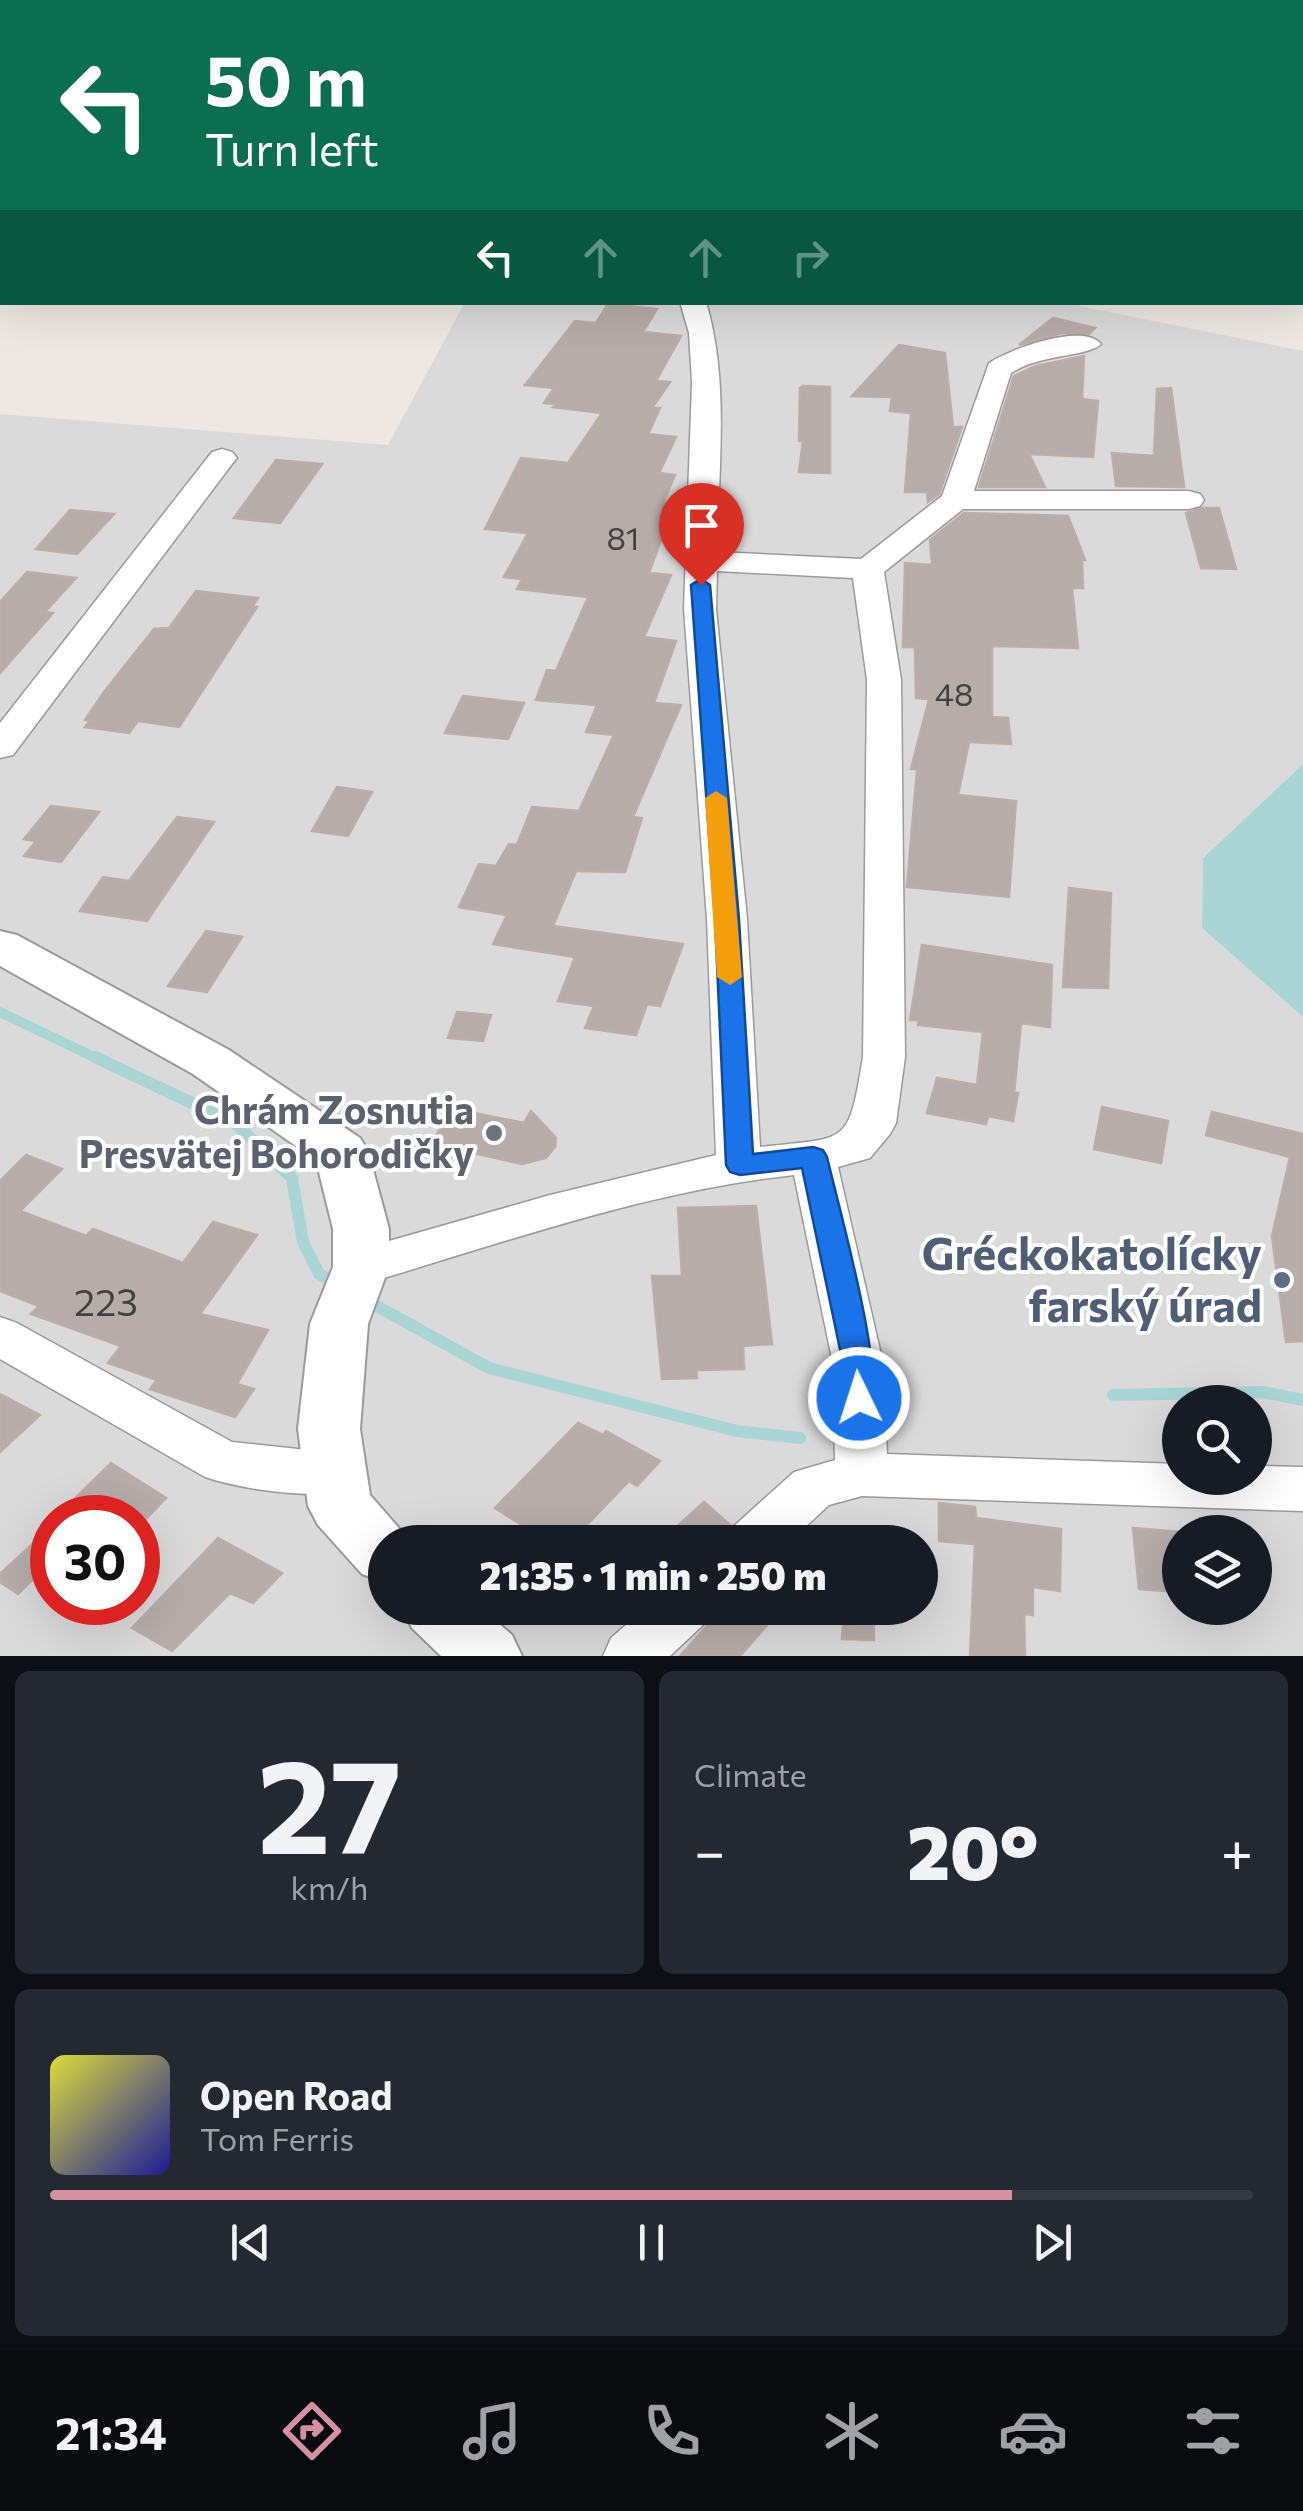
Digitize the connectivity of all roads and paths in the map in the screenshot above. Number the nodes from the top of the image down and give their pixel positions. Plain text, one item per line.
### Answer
1 (694, 305) edge
2 (1088, 344) dead end
3 (222, 458) dead end
4 (956, 500) junction
5 (1189, 500) dead end
6 (702, 561) junction
7 (868, 569) junction
8 (0, 747) edge
9 (0, 946) edge
10 (813, 1157) junction
11 (740, 1165) junction
12 (361, 1267) junction
13 (0, 1336) edge
14 (336, 1474) junction
15 (862, 1475) junction
16 (1303, 1490) edge
17 (772, 1525) edge
18 (368, 1536) edge
19 (453, 1625) edge
20 (664, 1625) edge
21 (488, 1656) edge
22 (630, 1656) edge

1 - 6 street
2 - 4 street
3 - 8 street
4 - 5 street
4 - 7 street
6 - 7 street
6 - 11 street
7 - 10 street
9 - 12 street
10 - 11 street
10 - 15 street
11 - 12 street
12 - 14 street
13 - 14 street
14 - 18 street
15 - 16 street
15 - 17 street
19 - 21 street
20 - 22 street

